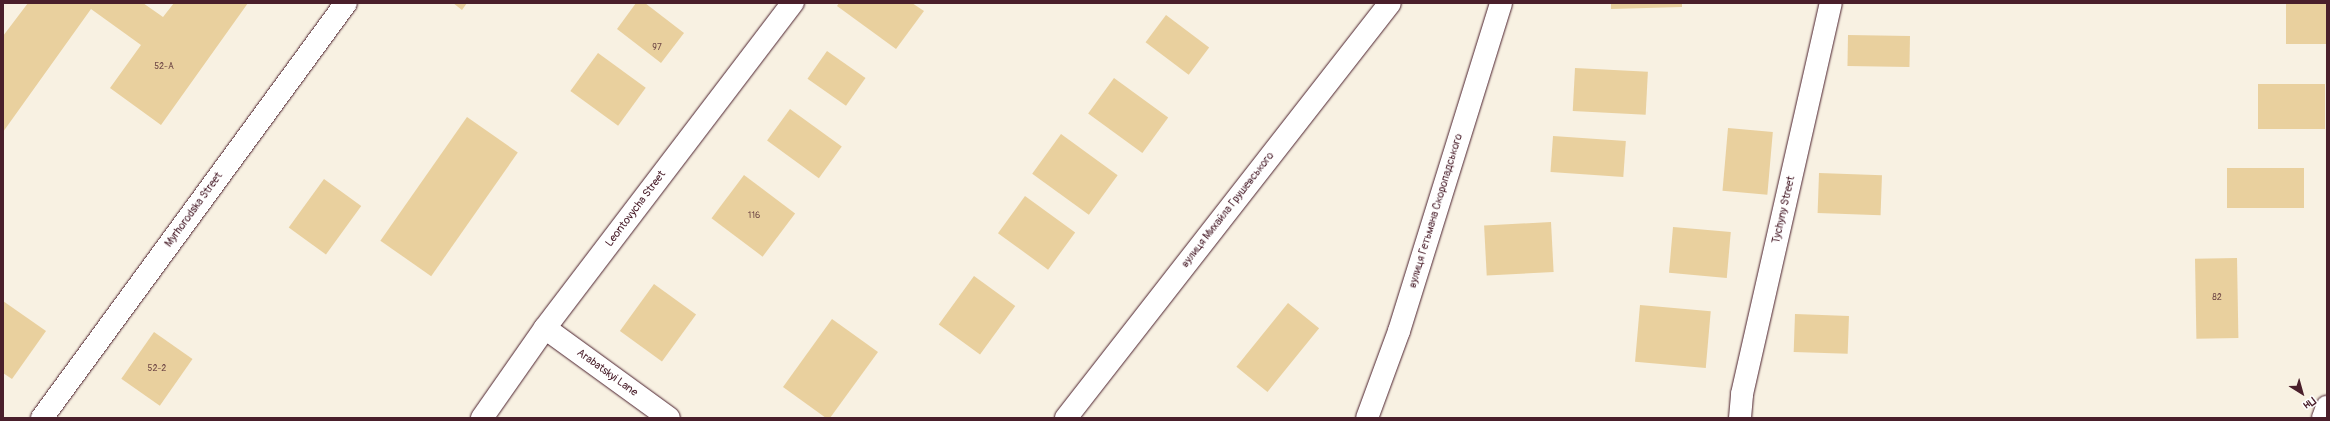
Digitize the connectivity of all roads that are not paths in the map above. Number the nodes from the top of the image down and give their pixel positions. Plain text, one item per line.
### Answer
1 (346, 3) edge
2 (793, 3) edge
3 (1390, 3) edge
4 (1500, 3) edge
5 (1831, 3) edge
6 (545, 328) junction
7 (2327, 406) edge
8 (42, 418) edge
9 (482, 418) edge
10 (669, 418) edge
11 (1066, 418) edge
12 (1367, 418) edge
13 (1740, 418) edge
14 (2323, 418) edge

1 - 8 street, Myrhorodska Street
2 - 6 street, Leontovycha Street
3 - 11 street, вулиця Михайла Грушевського
4 - 12 street, вулиця Гетьмана Скоропадського
5 - 13 street, Tychyny Street
6 - 9 street, Leontovycha Street
6 - 10 street, Arabatskyi Lane
7 - 14 street

